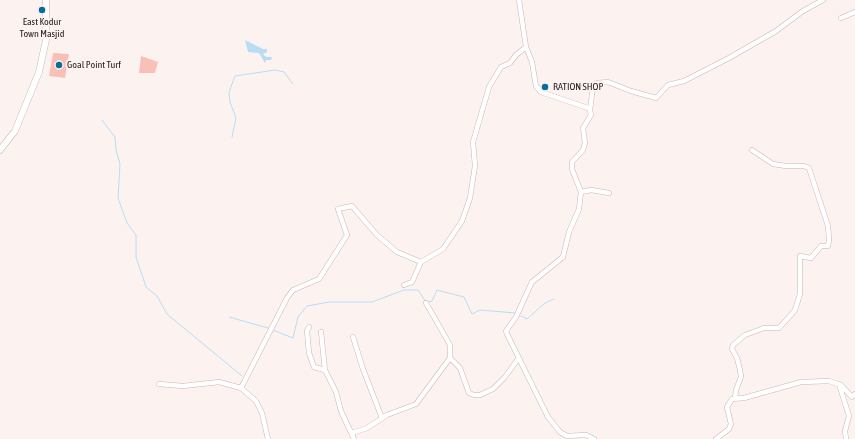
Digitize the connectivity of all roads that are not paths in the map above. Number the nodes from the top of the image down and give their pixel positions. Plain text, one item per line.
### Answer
1 (46, 0) edge
2 (519, 0) edge
3 (823, 0) edge
4 (855, 12) edge
5 (841, 18) dead end
6 (526, 47) junction
7 (590, 110) junction
8 (0, 150) edge
9 (752, 150) dead end
10 (581, 192) junction
11 (609, 194) dead end
12 (421, 262) junction
13 (404, 285) dead end
14 (426, 303) dead end
15 (309, 327) dead end
16 (321, 332) dead end
17 (353, 337) dead end
18 (450, 358) junction
19 (518, 359) junction
20 (325, 370) junction
21 (159, 384) dead end
22 (839, 384) junction
23 (241, 388) junction
24 (855, 394) edge
25 (735, 398) junction
26 (382, 418) junction
27 (352, 433) junction
28 (268, 439) edge
29 (354, 439) edge
30 (594, 439) edge
31 (716, 439) edge
32 (846, 439) edge

1 - 8 main road
2 - 6 street
3 - 7 street
4 - 5 street
6 - 7 street
6 - 12 street
7 - 10 street
9 - 25 street
10 - 11 street
10 - 19 street
12 - 13 street
12 - 23 street
14 - 18 street
15 - 20 street
16 - 20 street
17 - 26 street
18 - 19 street
18 - 26 street
19 - 30 street
20 - 27 street
21 - 23 street
22 - 24 street
22 - 25 street
22 - 32 street
23 - 28 street
25 - 31 street
26 - 27 street
27 - 29 street

